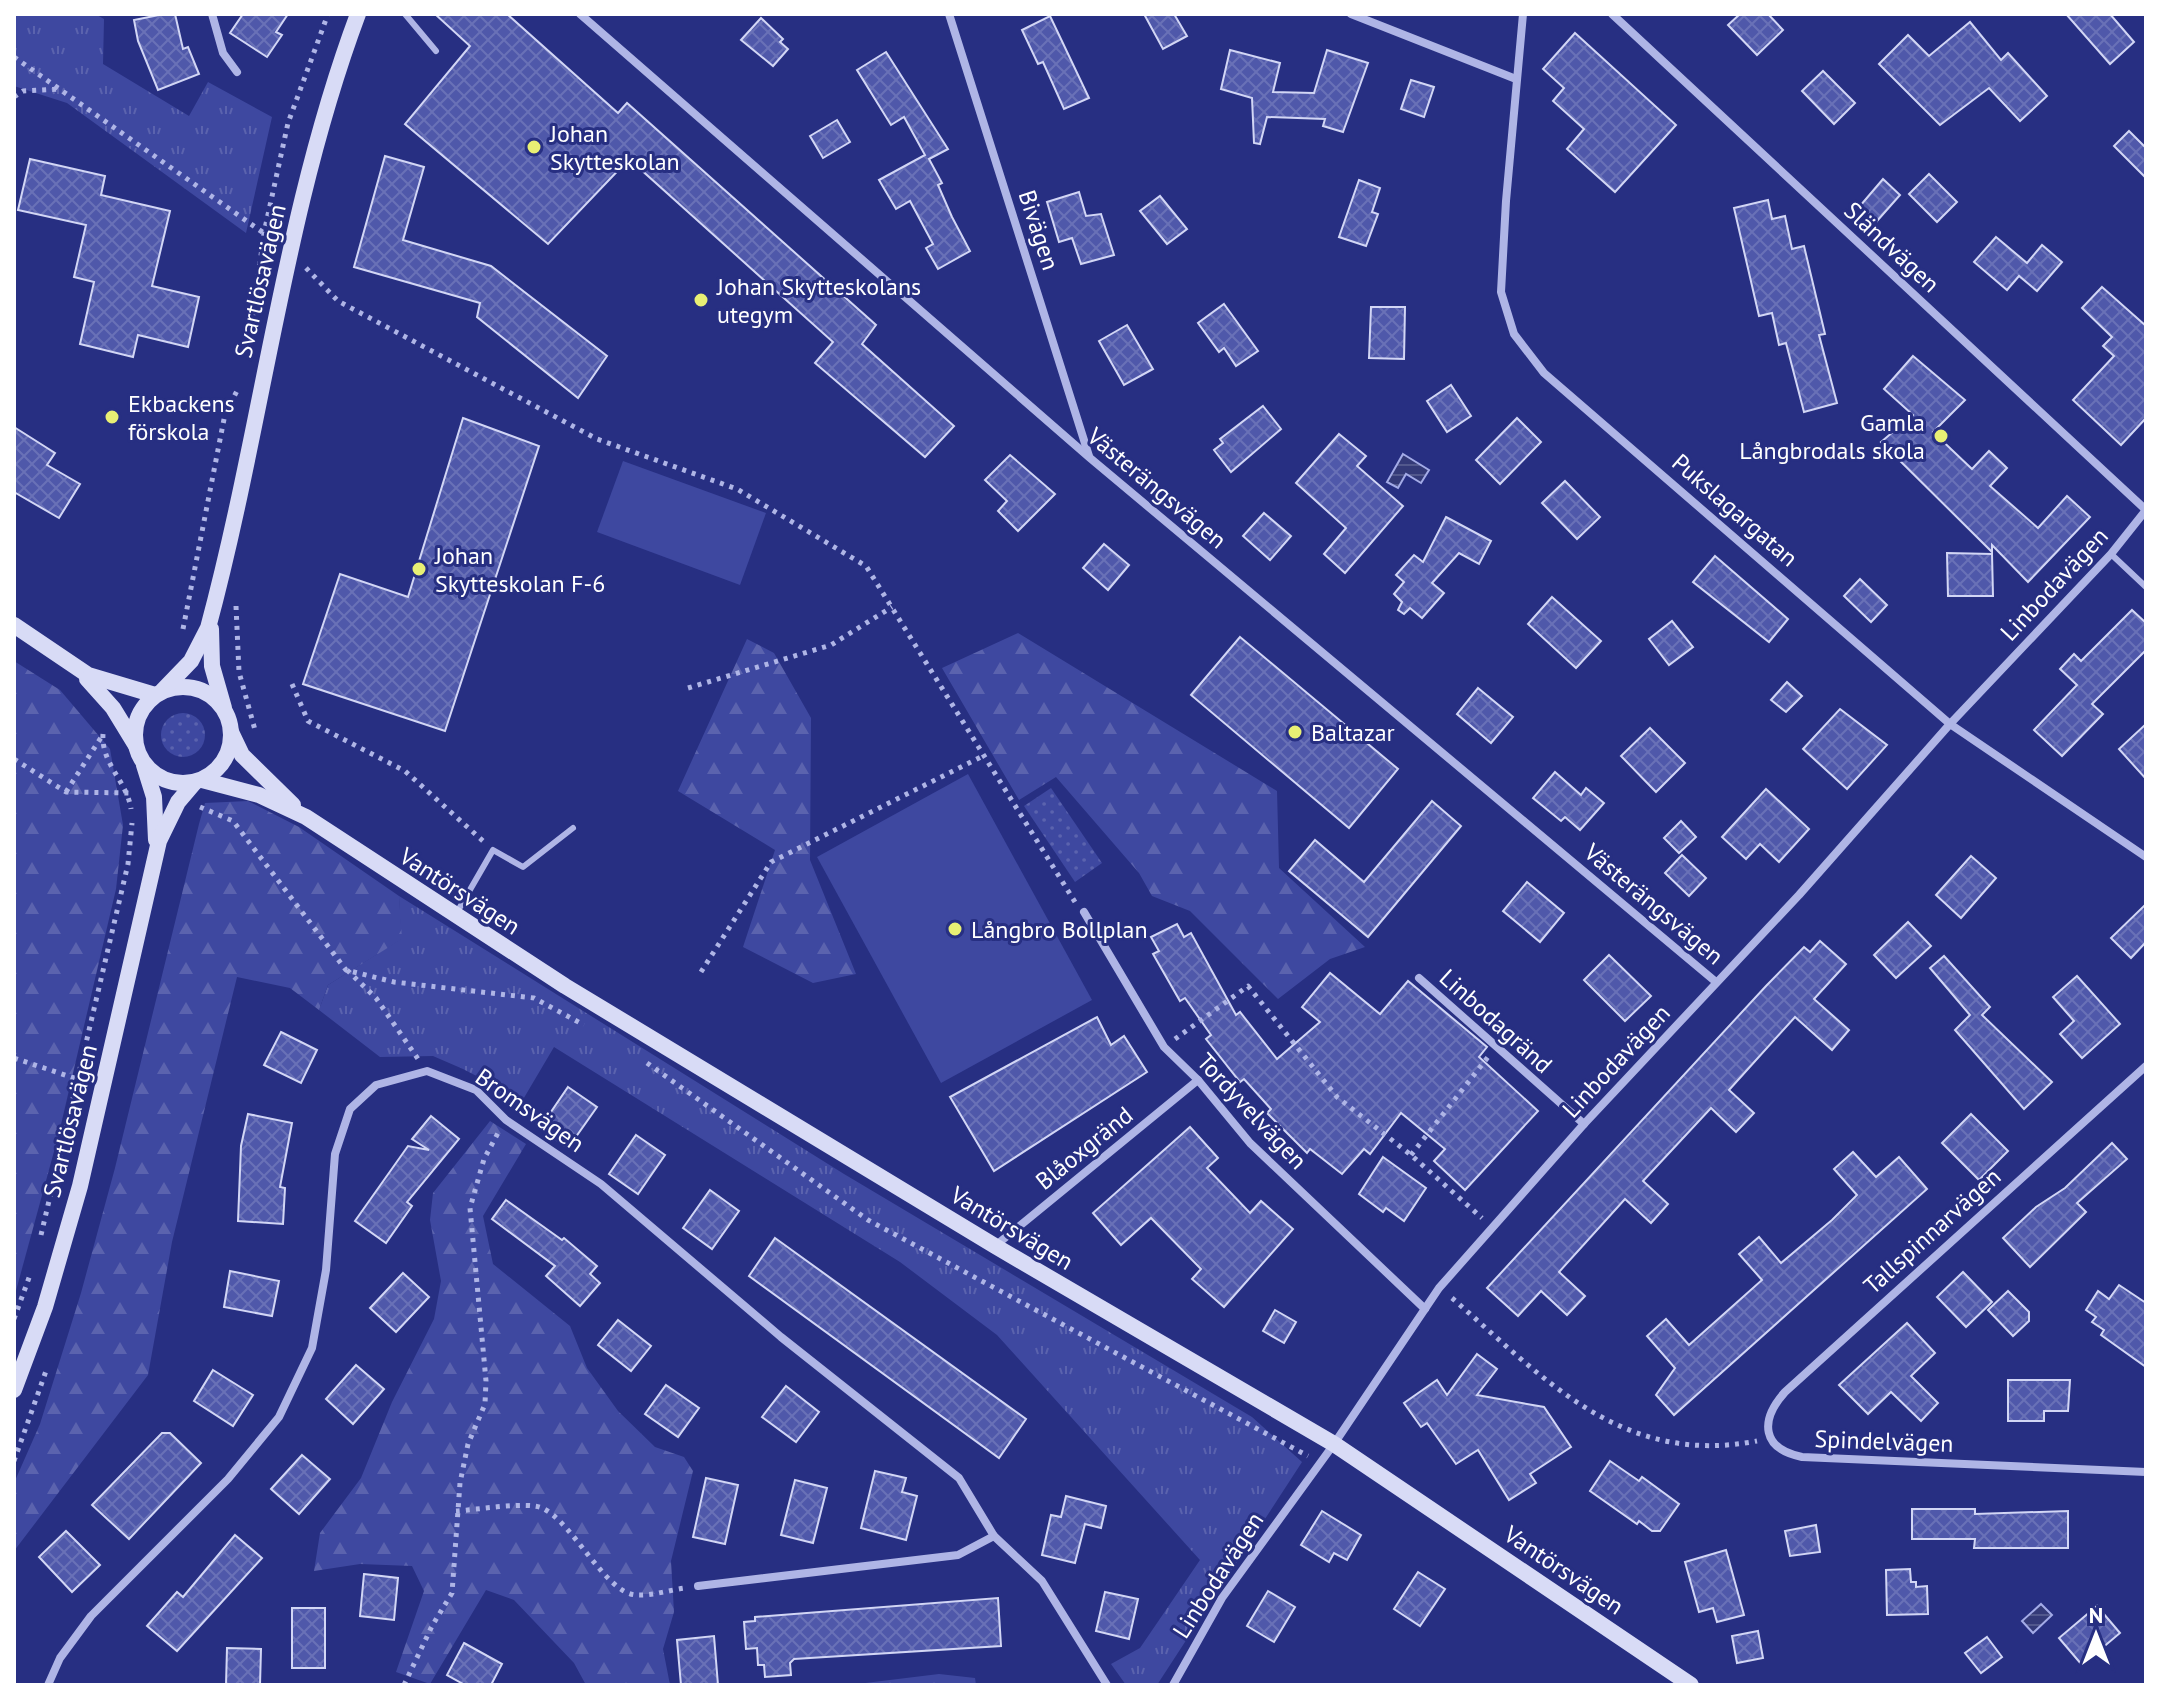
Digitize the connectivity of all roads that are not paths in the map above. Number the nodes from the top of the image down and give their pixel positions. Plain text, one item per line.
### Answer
1 (212, 14) edge
2 (358, 14) edge
3 (405, 14) edge
4 (580, 14) edge
5 (949, 14) edge
6 (1351, 14) edge
7 (1523, 14) edge
8 (1612, 14) edge
9 (436, 51) dead end
10 (237, 72) dead end
11 (1516, 79) junction
12 (1090, 458) junction
13 (2146, 510) edge
14 (2111, 554) junction
15 (2146, 587) edge
16 (213, 610) junction
17 (14, 625) edge
18 (72, 666) junction
19 (159, 692) junction
20 (1950, 724) junction
21 (229, 725) junction
22 (139, 752) junction
23 (198, 781) junction
24 (306, 817) junction
25 (573, 828) dead end
26 (2146, 857) edge
27 (154, 858) junction
28 (1084, 912) road end
29 (455, 917) junction
30 (1419, 978) dead end
31 (1716, 982) junction
32 (2146, 1066) edge
33 (1198, 1080) junction
34 (1584, 1124) junction
35 (995, 1246) junction
36 (1425, 1309) junction
37 (14, 1390) edge
38 (1770, 1439) joint
39 (1334, 1444) junction
40 (2146, 1472) edge
41 (994, 1536) junction
42 (698, 1586) road end
43 (48, 1685) edge
44 (1107, 1685) edge
45 (1173, 1685) edge
46 (1691, 1685) edge

1 - 10 street
2 - 16 street, Svartlösavägen
3 - 9 lane
4 - 12 street, Västerängsvägen
5 - 12 street, Bivägen
6 - 11 street
7 - 11 street, Pukslagargatan
8 - 13 street, Sländvägen
11 - 20 street, Pukslagargatan
12 - 31 street, Västerängsvägen
13 - 14 street, Linbodavägen
14 - 15 lane
14 - 20 street, Linbodavägen
16 - 19 street, Svartlösavägen
16 - 21 street, Svartlösavägen
17 - 18 street
18 - 19 street
18 - 22 street
19 - 21 street
19 - 22 street
20 - 26 street, Pukslagargatan
20 - 31 street, Linbodavägen
21 - 23 street
21 - 24 street, Vantörsvägen
22 - 23 street
22 - 27 street, Svartlösavägen
23 - 24 street, Vantörsvägen
23 - 27 street, Svartlösavägen
24 - 29 street, Vantörsvägen
25 - 29 lane
27 - 37 street, Svartlösavägen
28 - 33 street, Tordyvelvägen
29 - 35 street, Vantörsvägen
30 - 34 street, Linbodagränd
31 - 34 street, Linbodavägen
32 - 38 street, Tallspinnarvägen
33 - 35 street, Blåoxgränd
33 - 36 street, Tordyvelvägen
34 - 36 street, Linbodavägen
35 - 39 street, Vantörsvägen
36 - 39 street, Linbodavägen
38 - 40 street, Spindelvägen
39 - 45 street, Linbodavägen
39 - 46 street, Vantörsvägen
41 - 42 street
41 - 43 street, Bromsvägen
41 - 44 street, Bromsvägen

